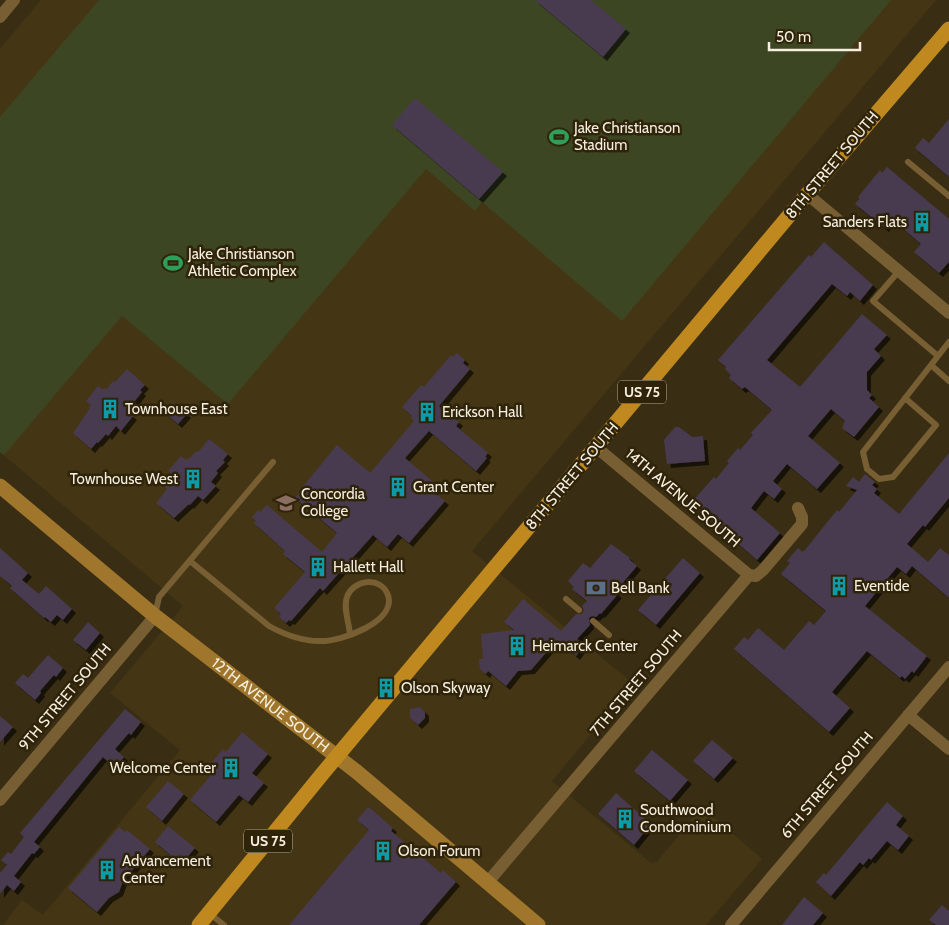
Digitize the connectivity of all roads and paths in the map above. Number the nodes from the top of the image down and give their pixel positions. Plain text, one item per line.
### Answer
1 (11, 1) edge
2 (0, 17) edge
3 (949, 29) edge
4 (908, 162) dead end
5 (807, 194) junction
6 (949, 196) edge
7 (899, 271) junction
8 (949, 313) edge
9 (949, 342) edge
10 (938, 356) junction
11 (931, 365) junction
12 (949, 381) edge
13 (904, 398) junction
14 (596, 447) junction
15 (273, 462) dead end
16 (0, 486) edge
17 (798, 508) dead end
18 (190, 561) junction
19 (749, 575) junction
20 (566, 600) dead end
21 (579, 610) dead end
22 (155, 616) junction
23 (592, 621) dead end
24 (350, 634) junction
25 (609, 635) dead end
26 (949, 668) edge
27 (908, 715) junction
28 (949, 749) edge
29 (336, 758) junction
30 (0, 800) edge
31 (487, 883) junction
32 (209, 913) junction
33 (199, 925) edge
34 (224, 925) edge
35 (538, 925) edge
36 (731, 925) edge

1 - 2 street
3 - 5 main road, 8TH STREET SOUTH / US 75
4 - 6 lane
5 - 7 street
5 - 14 main road, 8TH STREET SOUTH / US 75
7 - 8 street
7 - 10 lane
9 - 10 lane
10 - 11 lane
11 - 12 lane
11 - 13 lane
13 - 13 lane
14 - 19 street, 14TH AVENUE SOUTH
14 - 29 main road, 8TH STREET SOUTH / US 75
15 - 18 lane
16 - 22 street, 12TH AVENUE SOUTH
17 - 19 street, 7TH STREET SOUTH
18 - 22 lane
18 - 24 lane
19 - 31 street, 7TH STREET SOUTH
20 - 21 lane
22 - 29 street, 12TH AVENUE SOUTH
22 - 30 street, 9TH STREET SOUTH
23 - 25 lane
24 - 24 lane
26 - 27 street, 6TH STREET SOUTH
27 - 28 street
27 - 36 street, 6TH STREET SOUTH
29 - 31 street, 12TH AVENUE SOUTH
29 - 32 main road, 8TH STREET SOUTH / US 75
31 - 35 street, 12TH AVENUE SOUTH
32 - 33 main road, 8TH STREET SOUTH / US 75
32 - 34 lane

